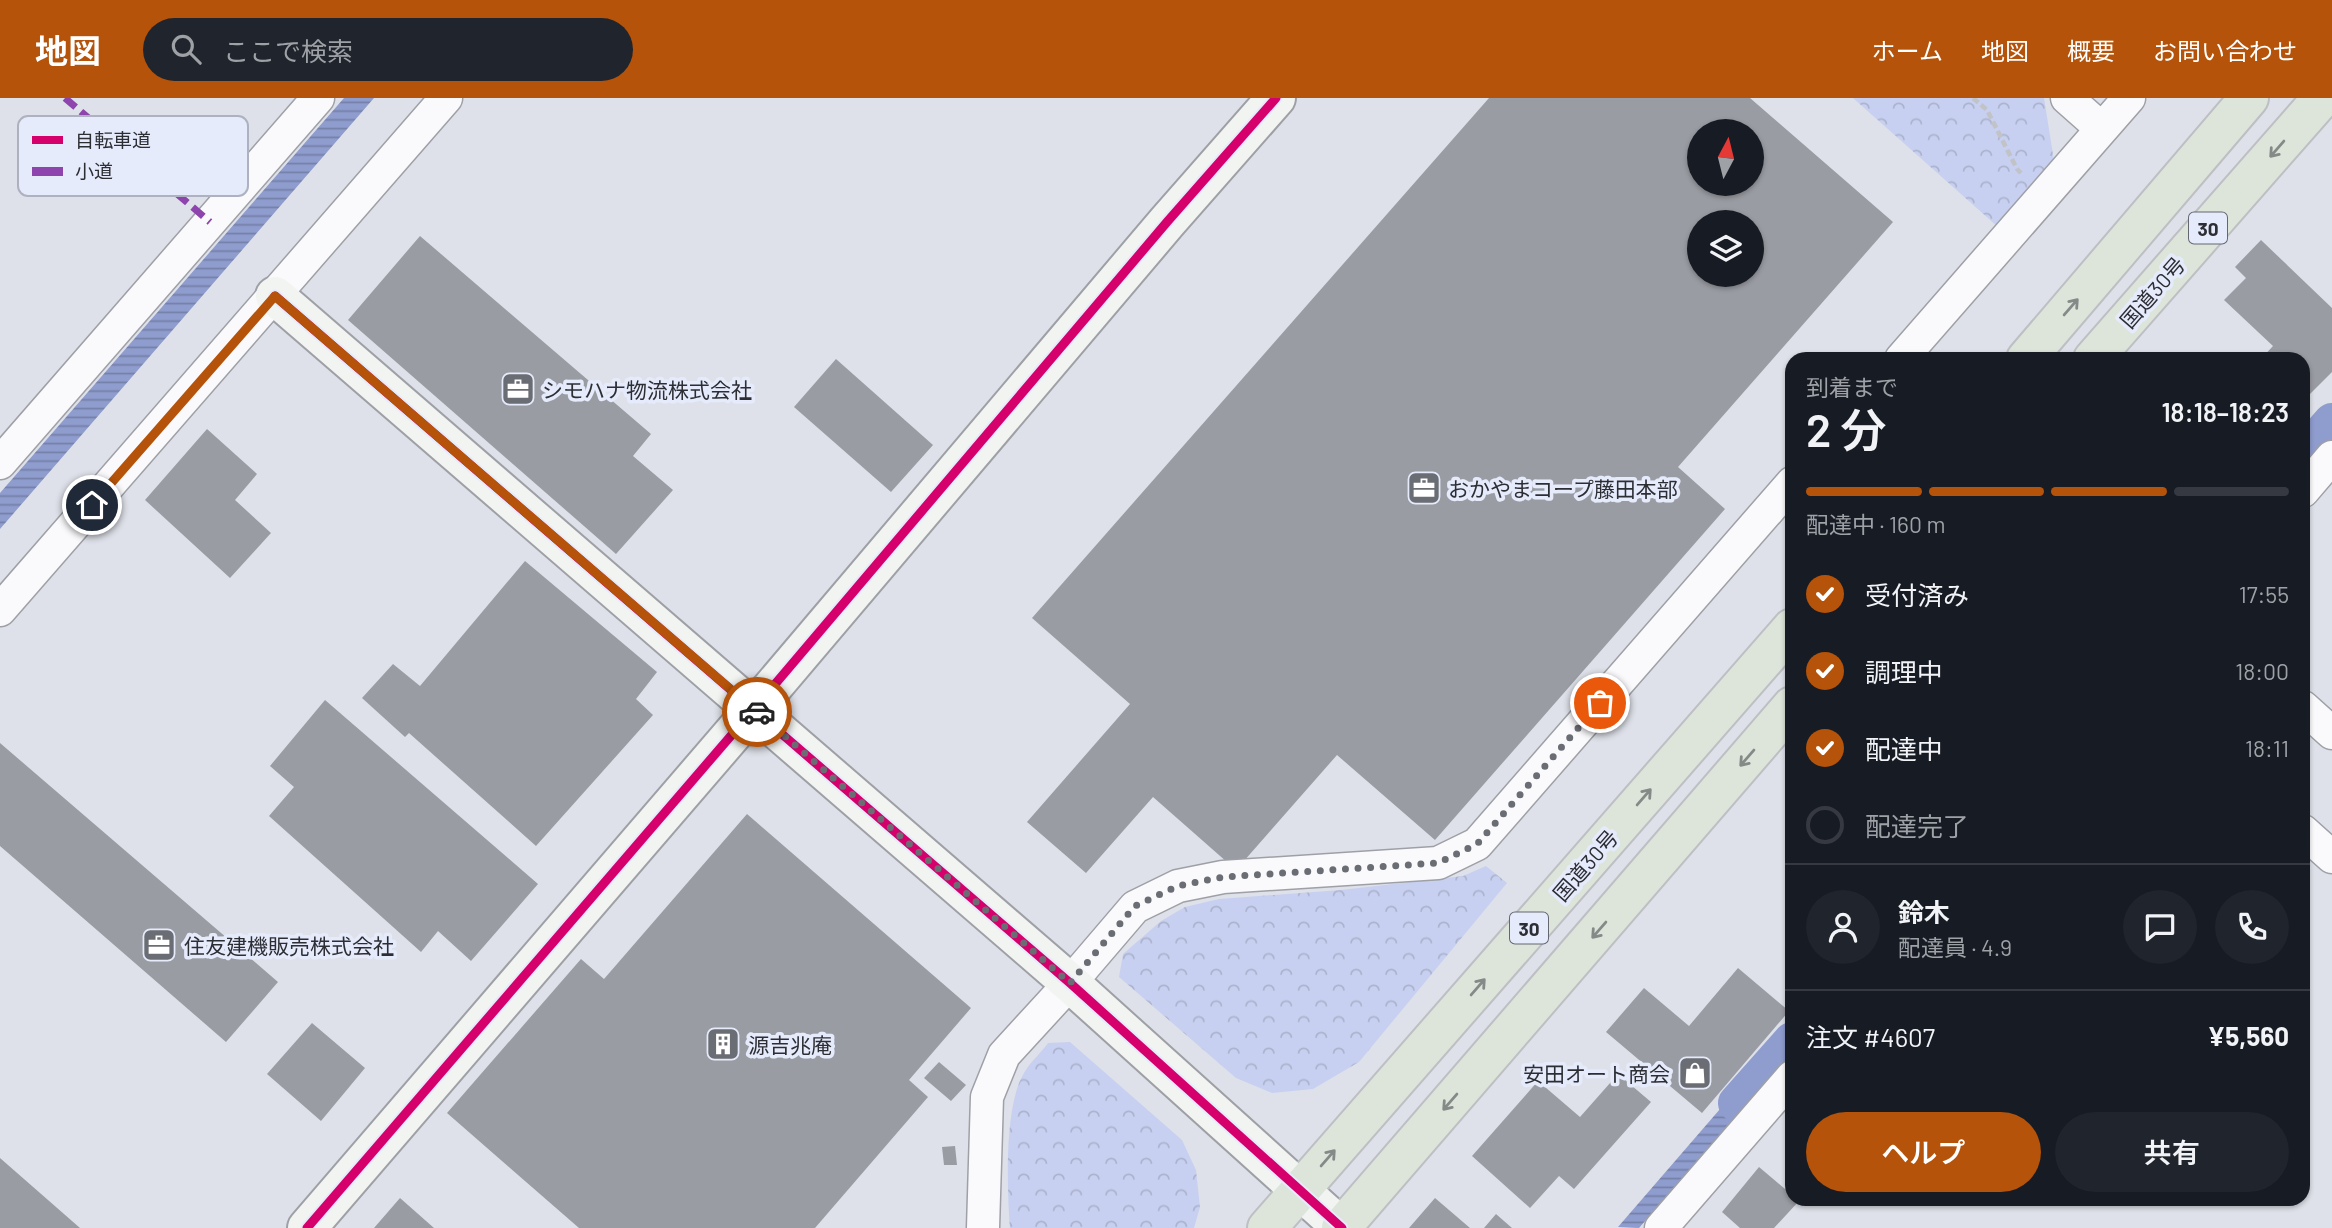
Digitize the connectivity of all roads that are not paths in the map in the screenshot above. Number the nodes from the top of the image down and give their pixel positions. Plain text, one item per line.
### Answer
1 (318, 98) edge
2 (446, 98) edge
3 (1276, 98) edge
4 (2067, 98) edge
5 (2129, 98) edge
6 (2249, 98) edge
7 (2322, 98) edge
8 (2102, 129) junction
9 (248, 178) edge
10 (233, 196) edge
11 (275, 296) junction
12 (1907, 352) edge
13 (2032, 352) edge
14 (2100, 352) edge
15 (2332, 457) edge
16 (0, 463) edge
17 (2310, 483) edge
18 (1785, 491) edge
19 (0, 610) edge
20 (1785, 636) edge
21 (754, 709) junction
22 (2310, 713) edge
23 (1785, 714) edge
24 (2332, 733) edge
25 (2310, 837) edge
26 (2332, 857) edge
27 (1070, 983) junction
28 (1785, 1085) edge
29 (1301, 1189) junction
30 (307, 1228) edge
31 (984, 1228) edge
32 (1267, 1228) edge
33 (1342, 1228) edge
34 (1661, 1228) edge

1 - 9 street
2 - 11 street
3 - 21 street
4 - 8 street
5 - 8 street
13 -> 6 highway, 30
7 -> 14 highway, 国道30号 / 30
8 - 12 street
10 - 16 street
11 - 19 street
11 - 21 street
15 - 17 street
18 - 27 street
29 -> 20 highway, 国道30号 / 30
21 - 27 street
21 - 30 street
22 - 24 street
23 -> 33 highway, 30
25 - 26 street
27 - 29 street
27 - 31 street
28 - 34 street
29 - 32 highway, 国道30号 / 30
29 - 33 street

